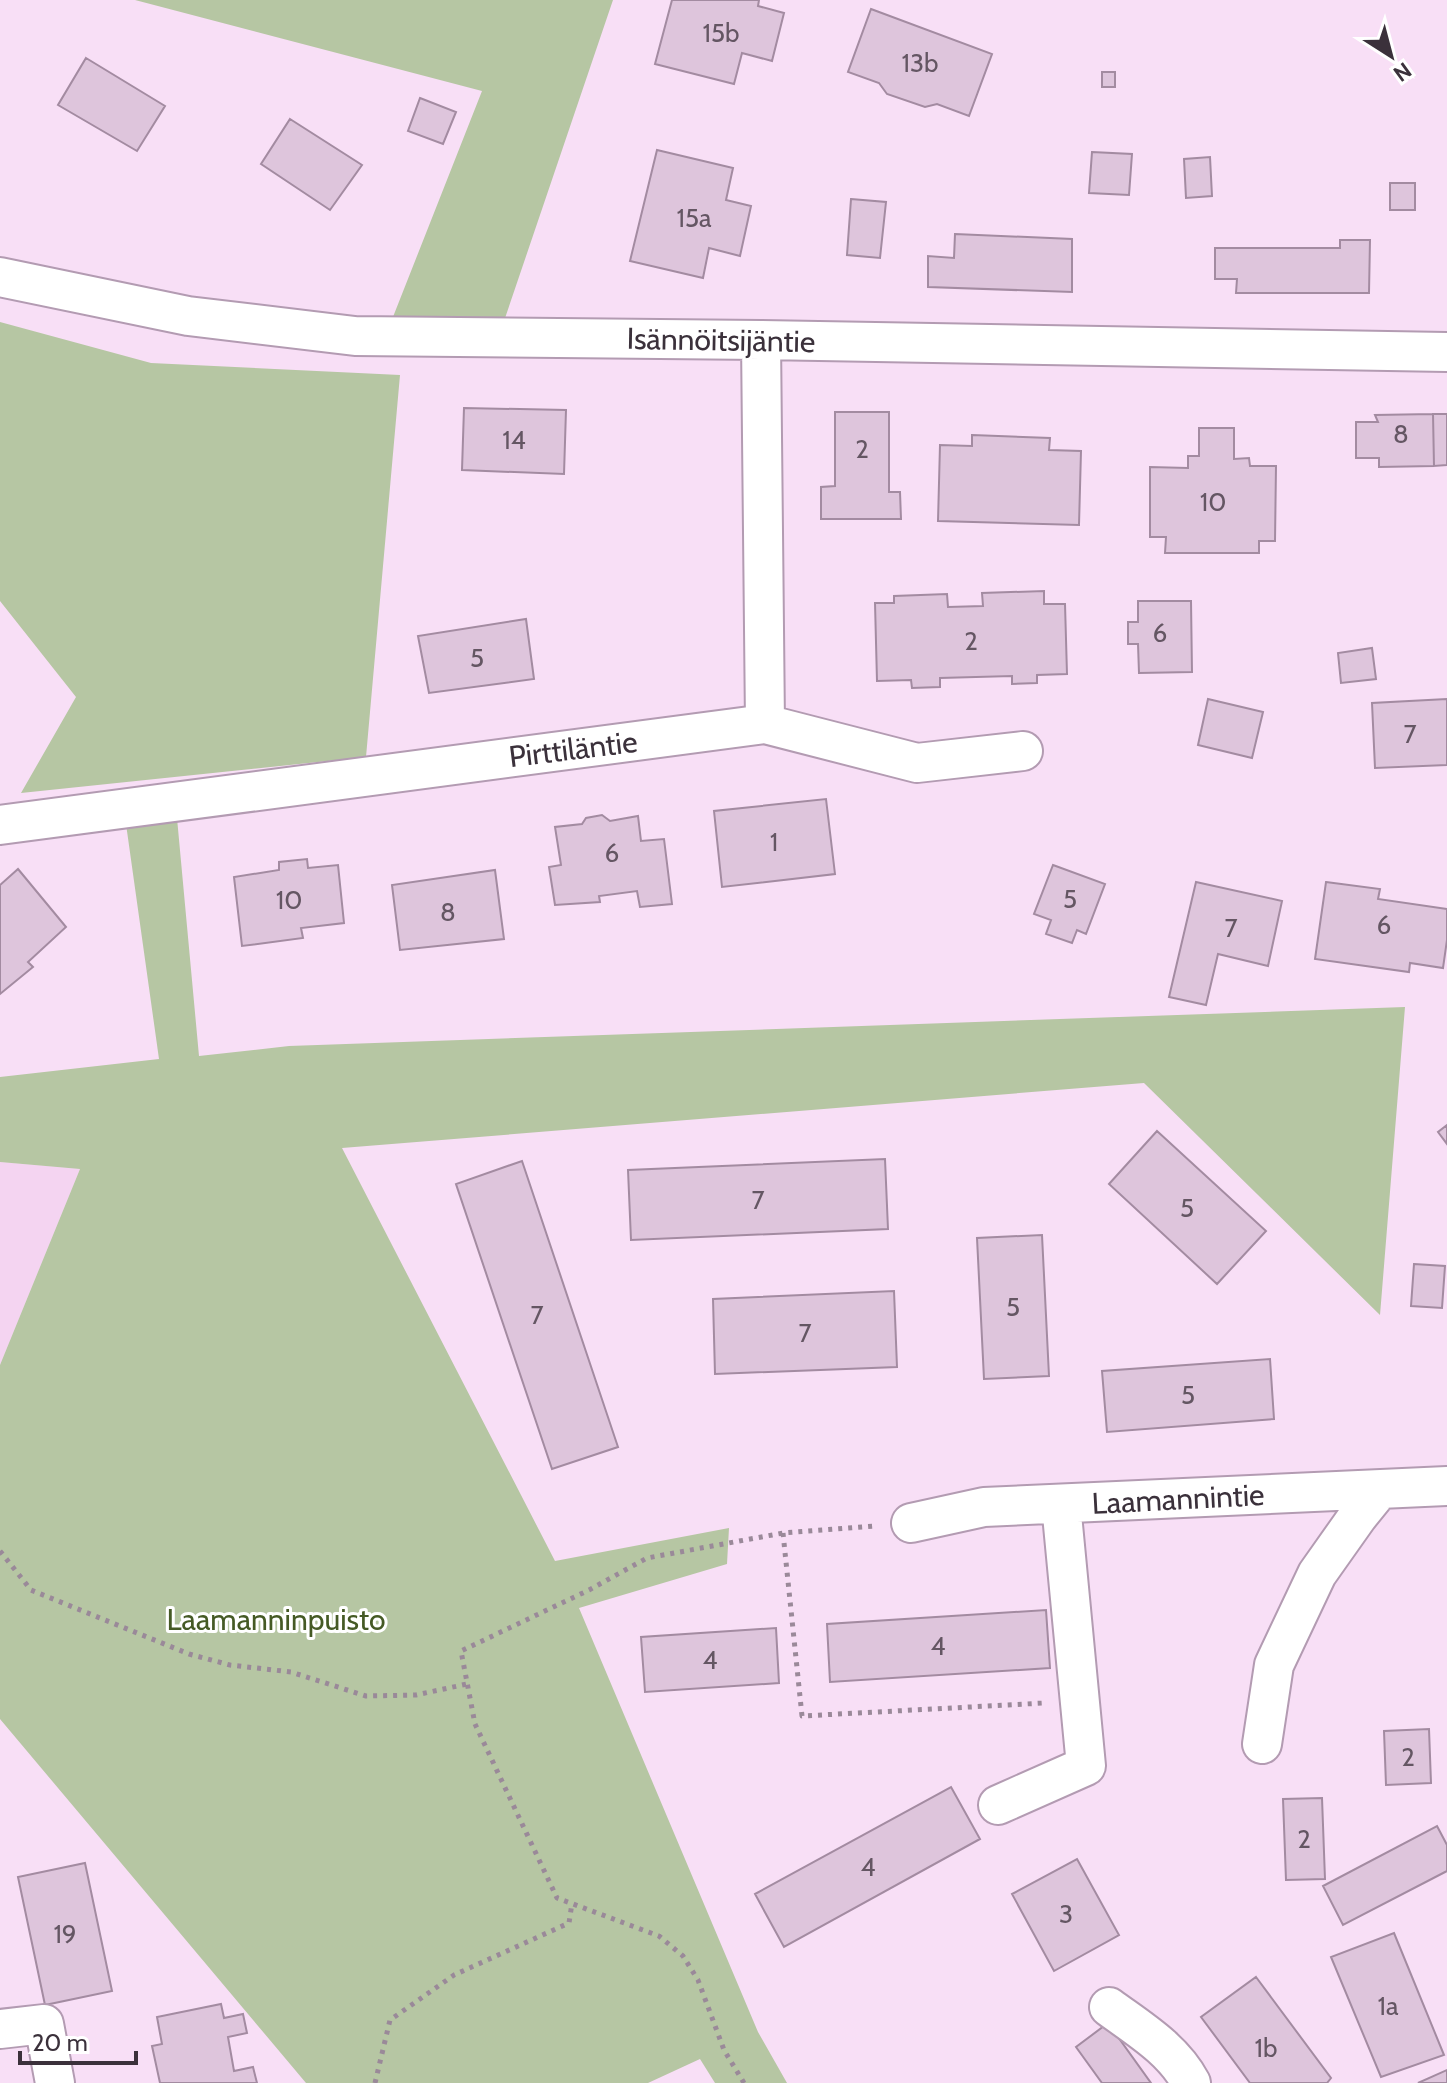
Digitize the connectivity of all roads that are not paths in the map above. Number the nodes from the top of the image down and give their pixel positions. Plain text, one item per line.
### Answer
1 (0, 277) edge
2 (761, 340) junction
3 (1447, 352) edge
4 (765, 724) junction
5 (1023, 751) dead end
6 (0, 825) edge
7 (1447, 1486) edge
8 (1379, 1490) junction
9 (1061, 1504) junction
10 (911, 1523) road end
11 (1262, 1744) dead end
12 (998, 1805) dead end
13 (1109, 2007) dead end
14 (0, 2029) edge
15 (55, 2083) edge
16 (1191, 2083) edge

1 - 2 street, Isännöitsijäntie
2 - 3 street, Isännöitsijäntie
2 - 4 street
4 - 5 street
4 - 6 street, Pirttiläntie
7 - 8 street, Laamannintie
8 - 9 street, Laamannintie
8 - 11 street
9 - 10 street, Laamannintie
9 - 12 street
13 - 16 street
14 - 15 street

